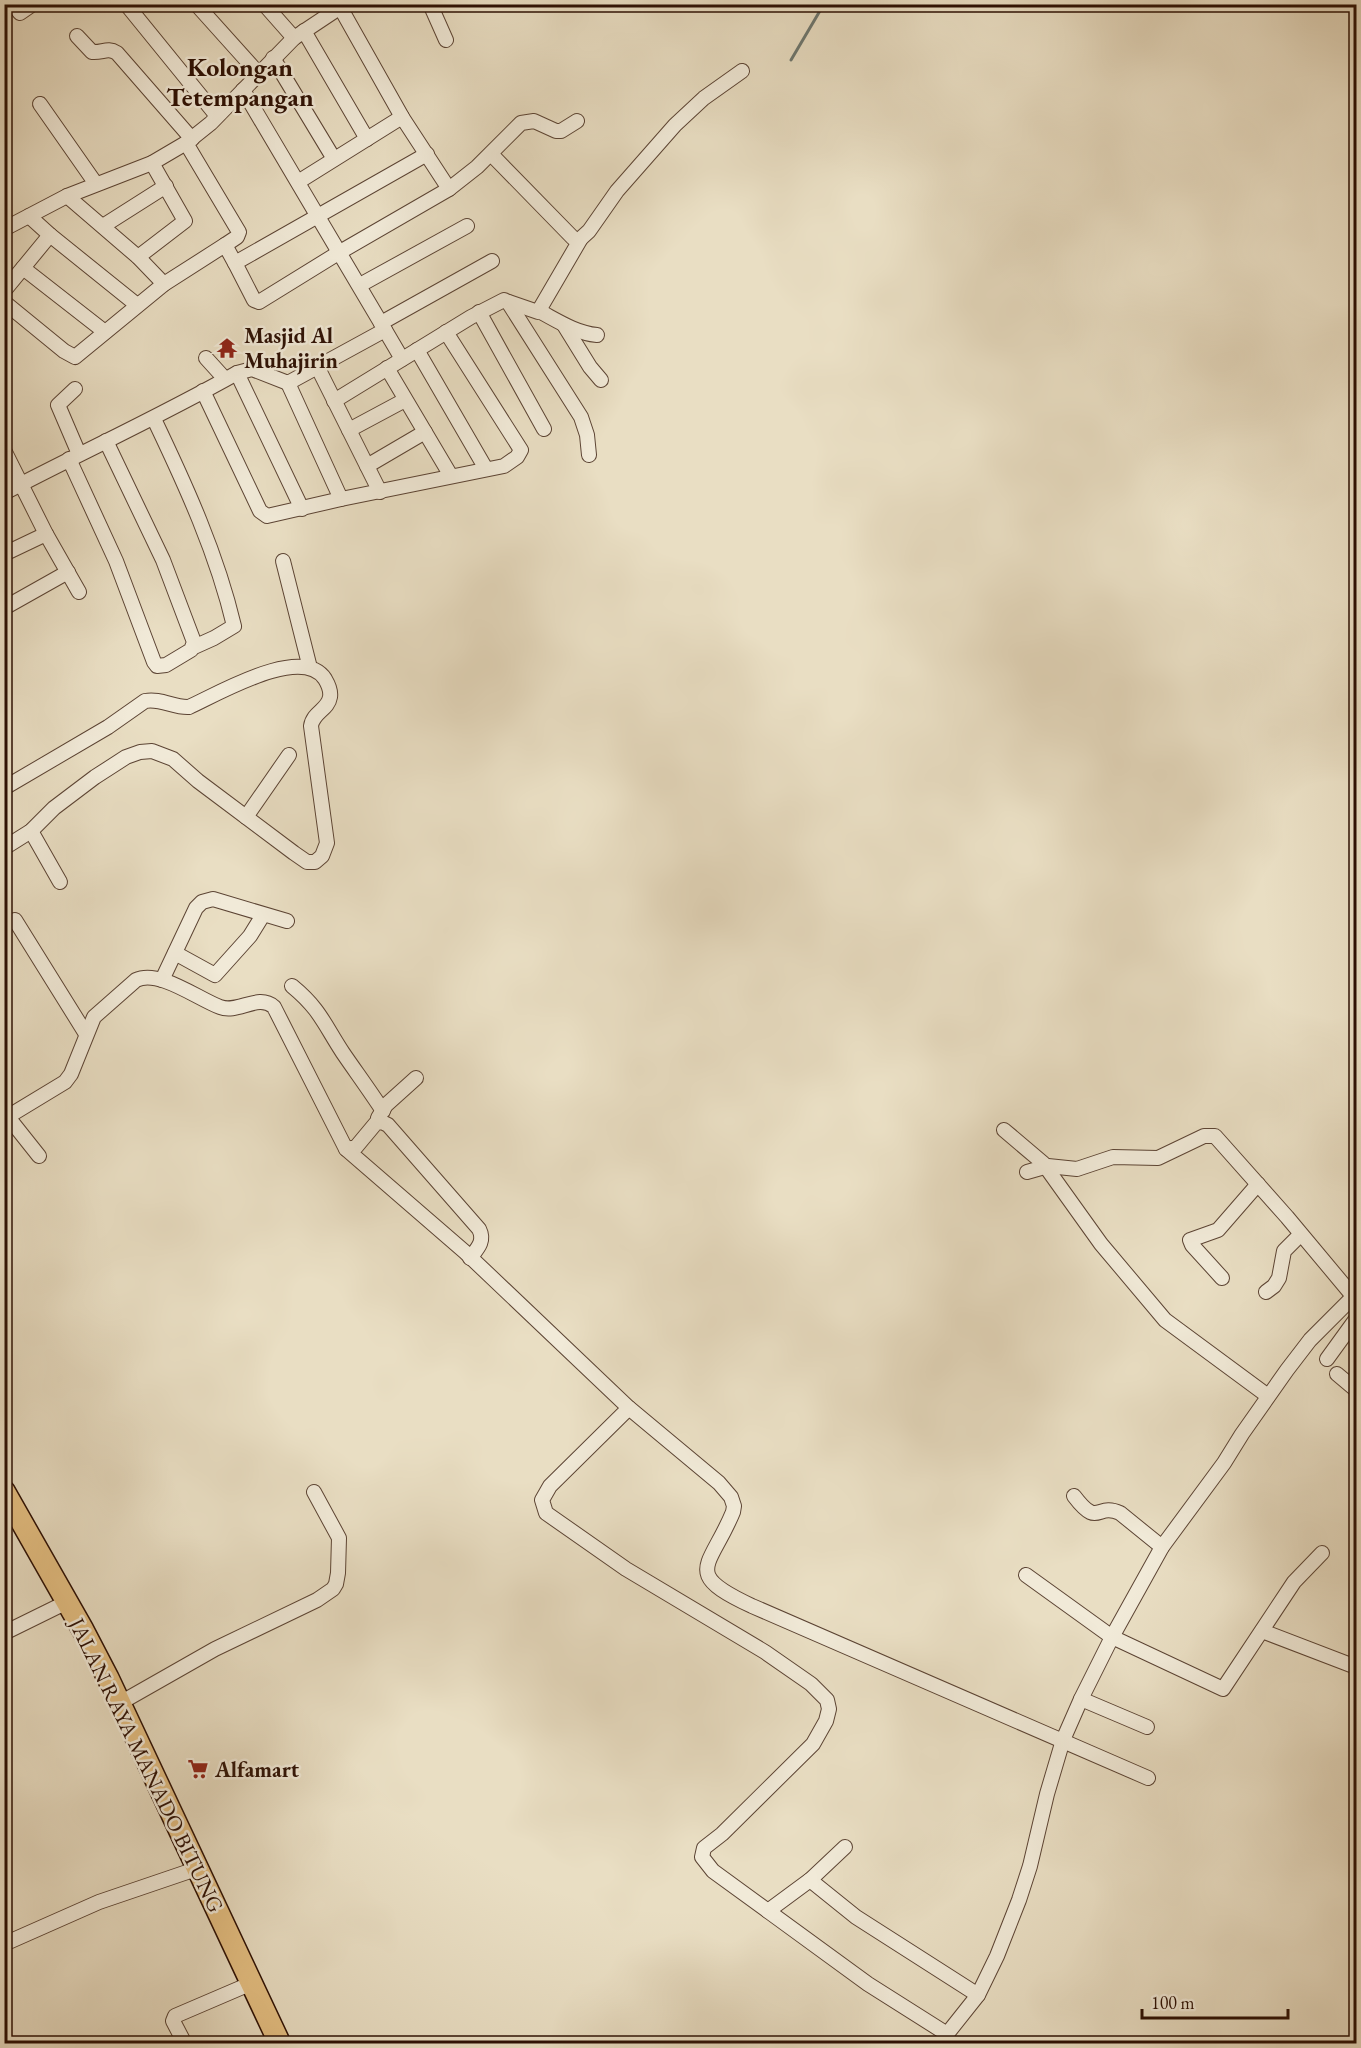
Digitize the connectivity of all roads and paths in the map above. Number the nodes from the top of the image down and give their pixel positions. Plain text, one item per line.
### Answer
1 (13, 4) edge
2 (33, 4) edge
3 (126, 4) edge
4 (196, 4) edge
5 (264, 4) edge
6 (430, 4) edge
7 (343, 6) edge
8 (299, 34) junction
9 (77, 36) dead end
10 (446, 40) dead end
11 (273, 58) junction
12 (742, 72) dead end
13 (258, 73) junction
14 (243, 90) junction
15 (40, 104) dead end
16 (217, 116) junction
17 (402, 117) junction
18 (577, 121) dead end
19 (367, 140) junction
20 (189, 141) junction
21 (427, 154) junction
22 (491, 154) junction
23 (334, 159) junction
24 (152, 163) junction
25 (298, 182) junction
26 (96, 184) junction
27 (166, 186) junction
28 (449, 189) junction
29 (67, 196) junction
30 (29, 216) junction
31 (319, 217) junction
32 (103, 226) junction
33 (467, 226) dead end
34 (4, 229) edge
35 (50, 235) junction
36 (580, 240) junction
37 (225, 245) junction
38 (340, 252) junction
39 (138, 257) junction
40 (492, 261) dead end
41 (235, 263) junction
42 (23, 268) junction
43 (164, 284) junction
44 (360, 285) junction
45 (4, 291) edge
46 (4, 302) edge
47 (508, 302) junction
48 (136, 305) junction
49 (539, 311) junction
50 (479, 312) junction
51 (564, 325) junction
52 (383, 326) junction
53 (105, 332) junction
54 (446, 332) junction
55 (597, 335) dead end
56 (417, 350) junction
57 (206, 358) dead end
58 (402, 359) junction
59 (318, 368) junction
60 (387, 368) junction
61 (231, 376) junction
62 (601, 380) dead end
63 (288, 383) junction
64 (75, 389) dead end
65 (202, 392) junction
66 (405, 400) junction
67 (334, 401) junction
68 (154, 419) junction
69 (544, 429) dead end
70 (349, 430) junction
71 (425, 432) junction
72 (106, 441) junction
73 (4, 450) edge
74 (589, 455) dead end
75 (74, 456) junction
76 (367, 466) junction
77 (486, 469) junction
78 (451, 476) junction
79 (22, 483) junction
80 (4, 492) edge
81 (380, 492) junction
82 (341, 499) junction
83 (302, 509) junction
84 (46, 534) junction
85 (4, 554) edge
86 (283, 561) dead end
87 (68, 572) junction
88 (78, 592) dead end
89 (4, 608) edge
90 (194, 647) junction
91 (309, 668) junction
92 (289, 755) dead end
93 (4, 788) edge
94 (246, 817) junction
95 (31, 831) junction
96 (4, 848) edge
97 (60, 882) dead end
98 (263, 915) junction
99 (15, 920) dead end
100 (287, 921) dead end
101 (175, 953) junction
102 (162, 980) junction
103 (292, 986) dead end
104 (86, 1034) junction
105 (416, 1078) dead end
106 (383, 1111) junction
107 (6, 1118) edge
108 (374, 1125) junction
109 (1004, 1130) dead end
110 (346, 1149) junction
111 (39, 1156) dead end
112 (1046, 1166) junction
113 (1027, 1172) dead end
114 (1258, 1184) junction
115 (1300, 1235) junction
116 (470, 1258) junction
117 (1222, 1278) dead end
118 (1266, 1292) dead end
119 (1355, 1295) edge
120 (1356, 1319) edge
121 (1327, 1359) dead end
122 (1337, 1374) dead end
123 (1356, 1389) edge
124 (1268, 1396) junction
125 (629, 1408) junction
126 (4, 1491) edge
127 (314, 1492) dead end
128 (1074, 1496) dead end
129 (1162, 1547) junction
130 (1322, 1553) dead end
131 (1026, 1575) dead end
132 (67, 1602) junction
133 (1262, 1630) junction
134 (4, 1634) edge
135 (1112, 1637) junction
136 (1356, 1667) edge
137 (1081, 1699) junction
138 (120, 1703) junction
139 (1147, 1727) dead end
140 (1064, 1740) junction
141 (1148, 1778) dead end
142 (845, 1847) dead end
143 (196, 1869) junction
144 (810, 1880) junction
145 (768, 1911) junction
146 (4, 1944) edge
147 (252, 1983) junction
148 (978, 1995) junction
149 (946, 2039) edge
150 (185, 2043) edge
151 (280, 2043) edge

1 - 2 street
3 - 16 street
4 - 13 street
5 - 8 street
6 - 10 street
7 - 8 street
7 - 17 street
8 - 11 street
8 - 19 street
9 - 20 street
11 - 13 street
11 - 23 street
12 - 36 street
13 - 14 street
14 - 16 street
14 - 25 street
15 - 26 street
16 - 20 street
17 - 19 street
17 - 21 street
18 - 22 street
19 - 23 street
20 - 24 street
20 - 37 street
21 - 28 street
21 - 31 street
22 - 28 street
22 - 36 street
23 - 25 street
24 - 26 street
24 - 27 street
25 - 31 street
26 - 29 street
27 - 32 street
27 - 39 street
28 - 38 street
29 - 30 street
29 - 32 street
30 - 34 street
30 - 35 street
31 - 38 street
31 - 41 street
32 - 39 street
33 - 44 street
35 - 42 street
35 - 48 street
36 - 49 street
37 - 41 street
37 - 43 street
38 - 41 street
38 - 44 street
39 - 43 street
40 - 52 street
42 - 45 street
42 - 53 street
43 - 48 street
44 - 52 street
46 - 53 street
47 - 49 street
47 - 50 street
47 - 74 street
48 - 53 street
49 - 51 street
50 - 54 street
50 - 69 street
51 - 55 street
51 - 62 street
52 - 58 street
52 - 59 street
54 - 56 street
54 - 77 street
56 - 58 street
56 - 77 street
57 - 61 street
58 - 60 street
59 - 63 street
59 - 67 street
60 - 66 street
60 - 67 street
61 - 63 street
61 - 65 street
61 - 83 street
63 - 82 street
64 - 75 street
65 - 68 street
65 - 83 street
66 - 70 street
66 - 71 street
67 - 70 street
68 - 72 street
68 - 90 street
70 - 76 street
71 - 76 street
71 - 78 street
72 - 75 street
72 - 90 street
73 - 79 street
75 - 79 street
75 - 90 street
76 - 81 street
77 - 78 street
78 - 81 street
79 - 80 street
79 - 84 street
81 - 82 street
82 - 83 street
84 - 85 street
84 - 87 street
86 - 91 street
87 - 88 street
87 - 89 street
91 - 93 street
91 - 94 street
92 - 94 street
94 - 95 street
95 - 96 street
95 - 97 street
98 - 100 street
98 - 101 street
98 - 101 street
99 - 104 street
101 - 102 street
102 - 104 street
102 - 110 street
103 - 106 street
104 - 107 street
105 - 106 street
106 - 108 street
107 - 111 street
108 - 110 street
108 - 116 street
109 - 112 street
110 - 116 street
112 - 113 street
112 - 114 street
112 - 124 street
114 - 115 street
114 - 117 street
115 - 118 street
115 - 119 street
116 - 125 street
119 - 124 street
120 - 121 street
122 - 123 street
124 - 129 street
125 - 140 street
125 - 145 street
126 - 132 highway, JALAN RAYA MANADO BITUNG
127 - 138 street
128 - 129 street
129 - 135 street
130 - 133 street
131 - 135 street
132 - 134 street
132 - 138 highway, JALAN RAYA MANADO BITUNG
133 - 135 street
133 - 136 street
135 - 137 street
137 - 139 street
137 - 140 street
138 - 143 highway, JALAN RAYA MANADO BITUNG
140 - 141 street
140 - 148 street
142 - 144 street
143 - 146 street
143 - 147 highway, JALAN RAYA MANADO BITUNG
144 - 145 street
144 - 148 street
145 - 149 street
147 - 150 street
147 - 151 highway, JALAN RAYA MANADO BITUNG
148 - 149 street

